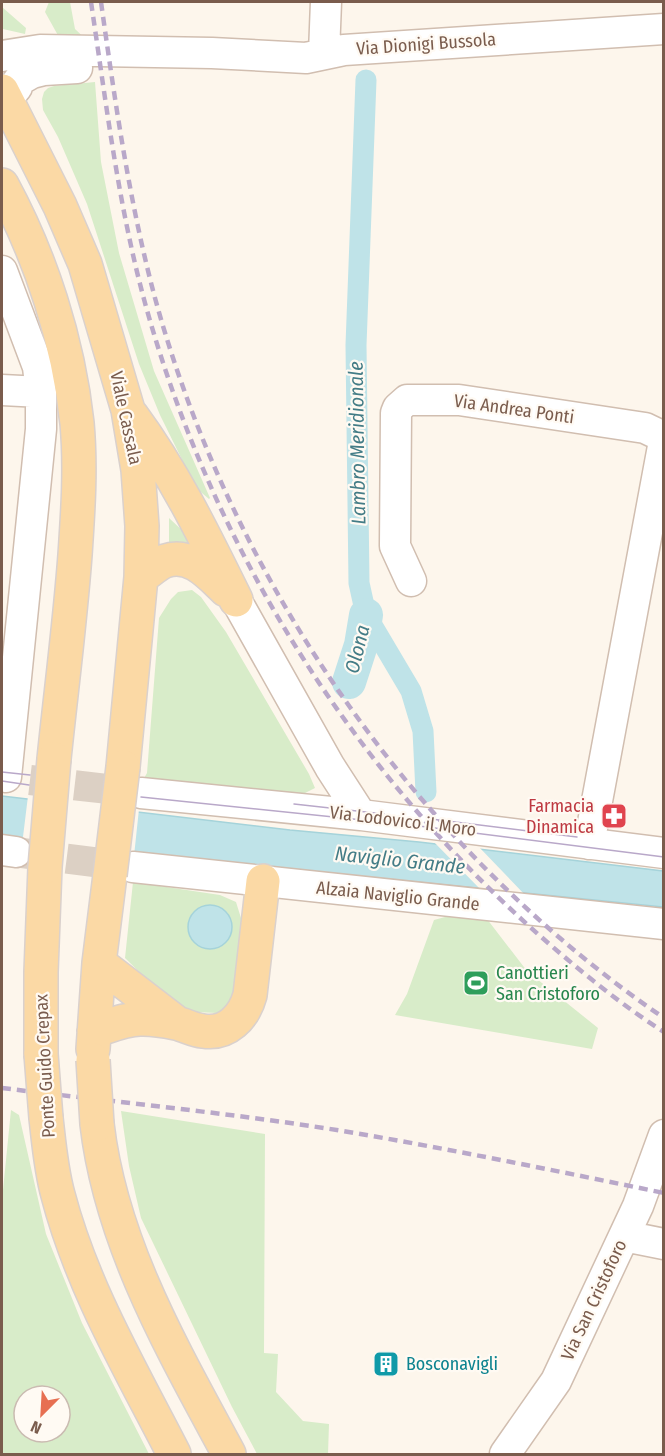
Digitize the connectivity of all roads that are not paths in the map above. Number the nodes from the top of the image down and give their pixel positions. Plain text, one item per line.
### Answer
1 (326, 2) edge
2 (663, 29) edge
3 (190, 53) junction
4 (324, 53) junction
5 (2, 56) edge
6 (4, 96) edge
7 (2, 185) edge
8 (2, 271) edge
9 (2, 390) edge
10 (41, 392) junction
11 (128, 410) junction
12 (663, 439) edge
13 (141, 577) junction
14 (411, 581) dead end
15 (236, 600) junction
16 (23, 773) edge
17 (132, 780) junction
18 (361, 815) junction
19 (589, 844) junction
20 (663, 853) edge
21 (133, 867) tunnel mouth
22 (263, 881) junction
23 (663, 924) edge
24 (99, 963) junction
25 (178, 1024) junction
26 (94, 1031) junction
27 (663, 1135) edge
28 (624, 1236) junction
29 (663, 1244) edge
30 (174, 1455) edge
31 (229, 1455) edge
32 (505, 1455) edge

1 - 4 street
2 - 4 street, Via Dionigi Bussola
3 - 4 street, Via Dionigi Bussola
3 - 5 street, Via Dionigi Bussola
3 - 6 street, Via Dionigi Bussola
6 - 11 main road, Viale Cassala
7 - 16 main road
8 - 10 street
9 - 10 street
10 - 16 street
11 - 13 main road, Viale Cassala
11 - 15 main road
12 - 14 street, Via Andrea Ponti
12 - 19 street, Via Andrea Ponti
13 - 15 main road
13 - 17 main road, Viale Cassala
15 - 18 street
16 - 30 main road, Ponte Guido Crepax, bridge
17 - 18 street, Via Lodovico il Moro
17 - 24 main road, bridge
18 - 19 street, Via Lodovico il Moro
19 - 20 street, Via Lodovico il Moro
21 - 22 street, Alzaia Naviglio Grande
22 - 23 street, Alzaia Naviglio Grande
22 - 25 main road
24 - 25 main road
24 - 26 main road
25 - 26 main road
26 - 31 main road, bridge
27 - 28 street, Via San Cristoforo
28 - 29 street
28 - 32 street, Via San Cristoforo

